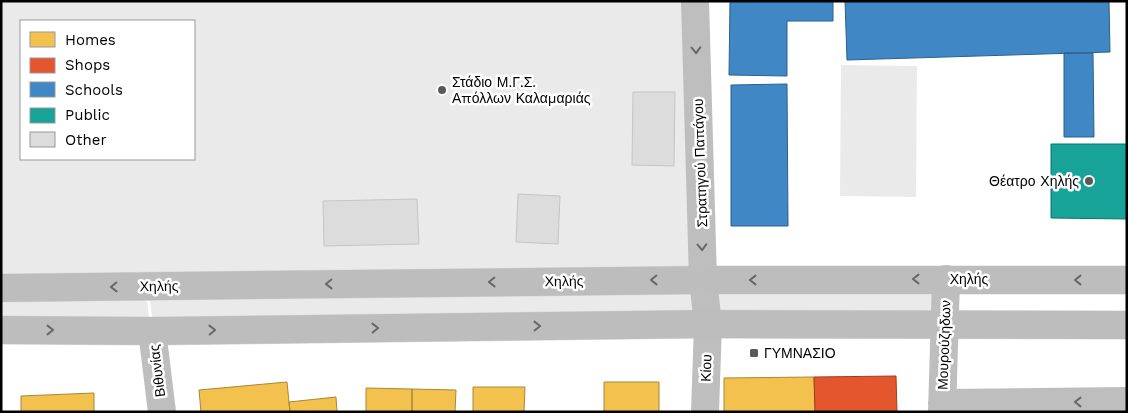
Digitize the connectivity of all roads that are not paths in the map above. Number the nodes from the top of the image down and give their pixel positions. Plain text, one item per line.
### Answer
1 (695, 1) edge
2 (946, 279) junction
3 (703, 280) junction
4 (1127, 280) edge
5 (1, 288) edge
6 (708, 324) junction
7 (945, 324) junction
8 (1127, 325) edge
9 (1, 330) edge
10 (152, 331) junction
11 (1127, 402) edge
12 (942, 407) edge
13 (162, 412) edge
14 (705, 412) edge

1 -> 3 street, Στρατηγού Παπάγου
2 -> 3 main road, Χηλής
4 -> 2 main road, Χηλής
2 - 7 street, Μουρούζηδων
3 -> 5 main road, Χηλής
3 - 6 street, Στρατηγού Παπάγου
6 - 7 main road
10 -> 6 main road
6 - 14 street, Κίου
7 - 8 main road
7 - 12 street, Μουρούζηδων
9 -> 10 main road
10 - 13 street, Βιθυνίας
11 -> 12 street

